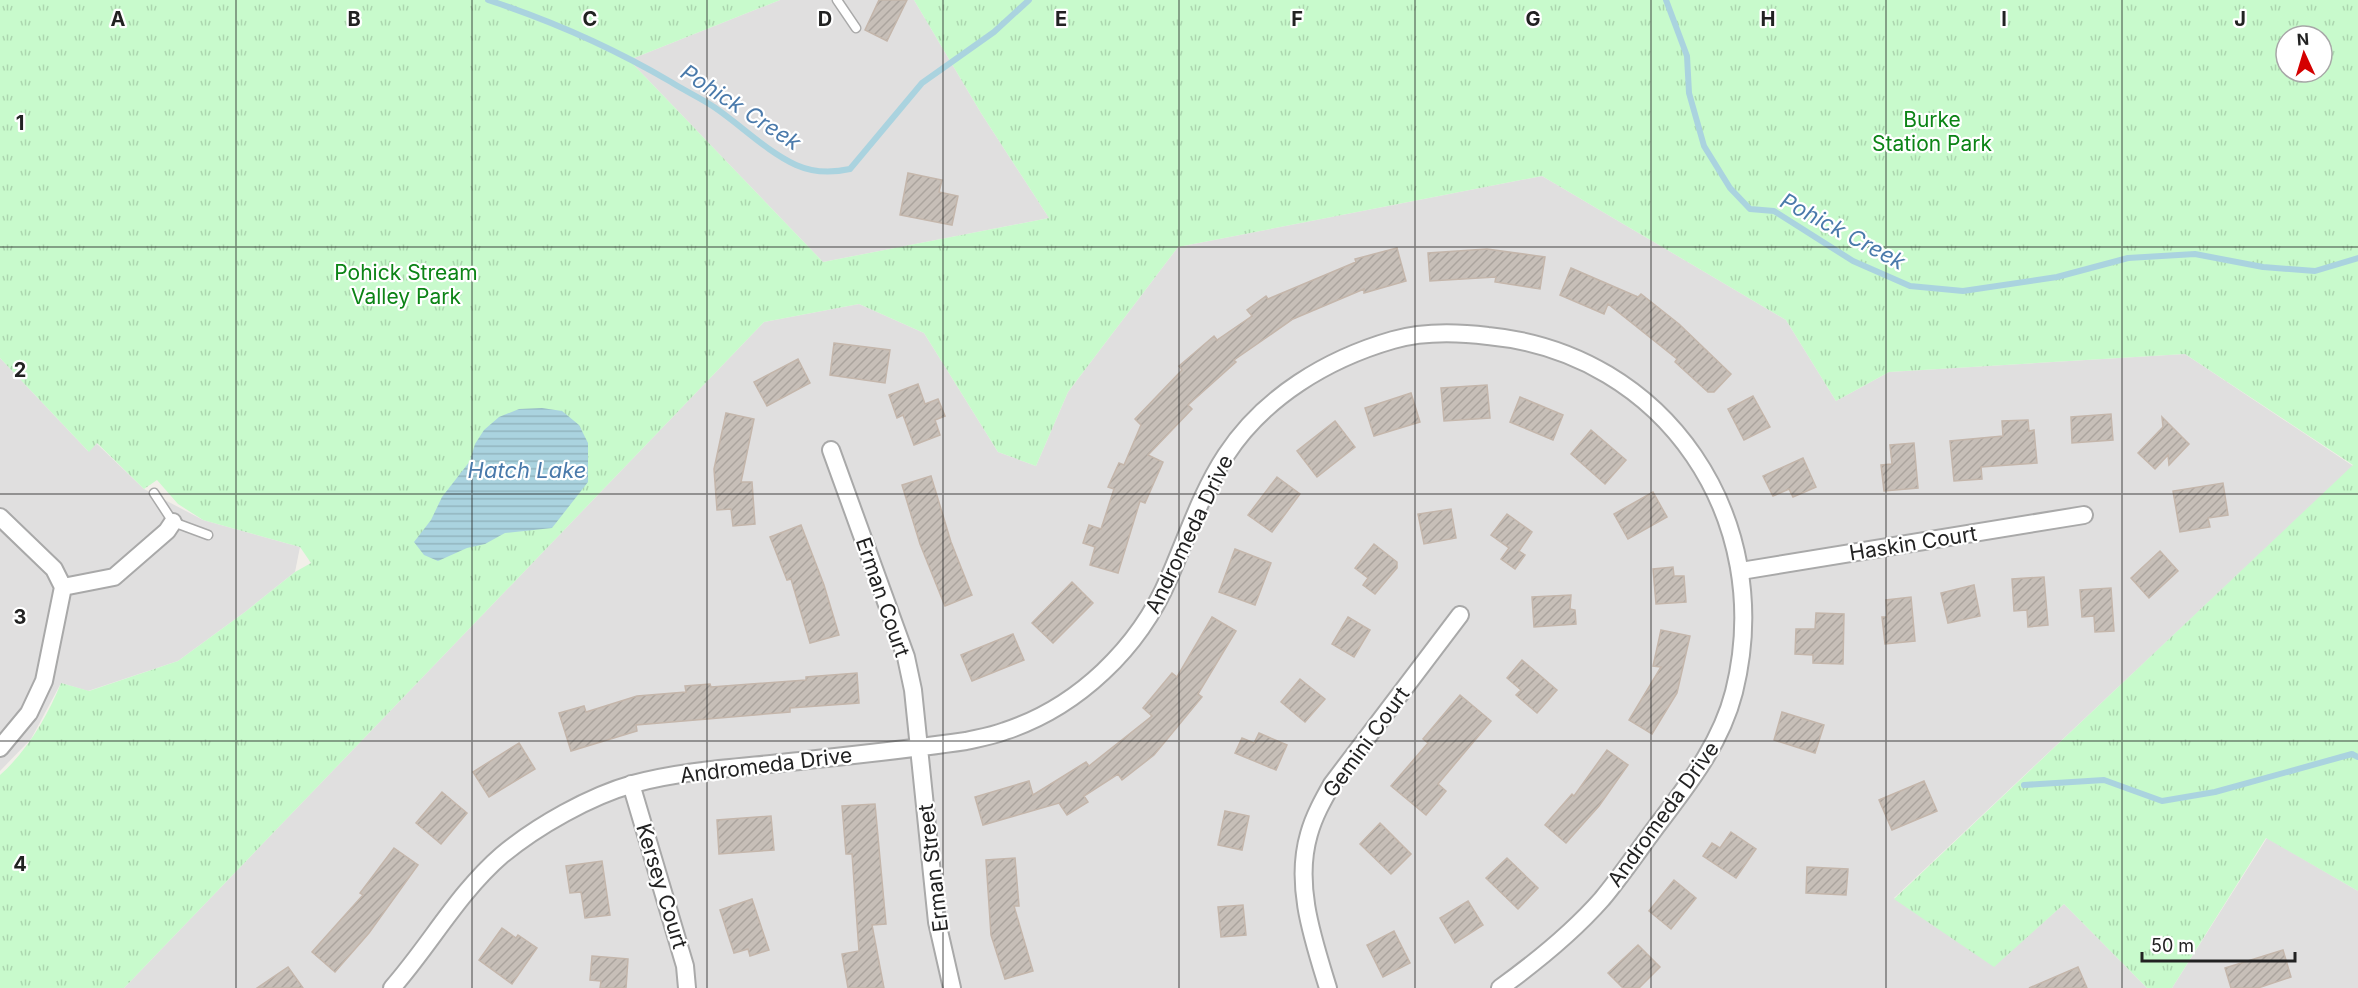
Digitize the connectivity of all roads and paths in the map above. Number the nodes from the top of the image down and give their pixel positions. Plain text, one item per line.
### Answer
1 (837, 0) edge
2 (856, 28) dead end
3 (831, 450) dead end
4 (154, 493) dead end
5 (2084, 515) dead end
6 (0, 517) edge
7 (173, 522) junction
8 (208, 535) dead end
9 (1741, 570) junction
10 (63, 587) junction
11 (1460, 615) dead end
12 (0, 747) edge
13 (919, 748) junction
14 (631, 784) junction
15 (393, 988) edge
16 (687, 988) edge
17 (952, 988) edge
18 (1329, 988) edge
19 (1500, 988) edge

1 - 2 lane
3 - 13 street, Erman Court
4 - 7 lane
5 - 9 street, Haskin Court
6 - 10 street
7 - 8 lane
7 - 10 street
9 - 13 street, Andromeda Drive
9 - 19 street, Andromeda Drive
10 - 12 street
11 - 18 street, Gemini Court
13 - 14 street, Andromeda Drive
13 - 17 street, Erman Street
14 - 15 street, Andromeda Drive
14 - 16 street, Kersey Court

